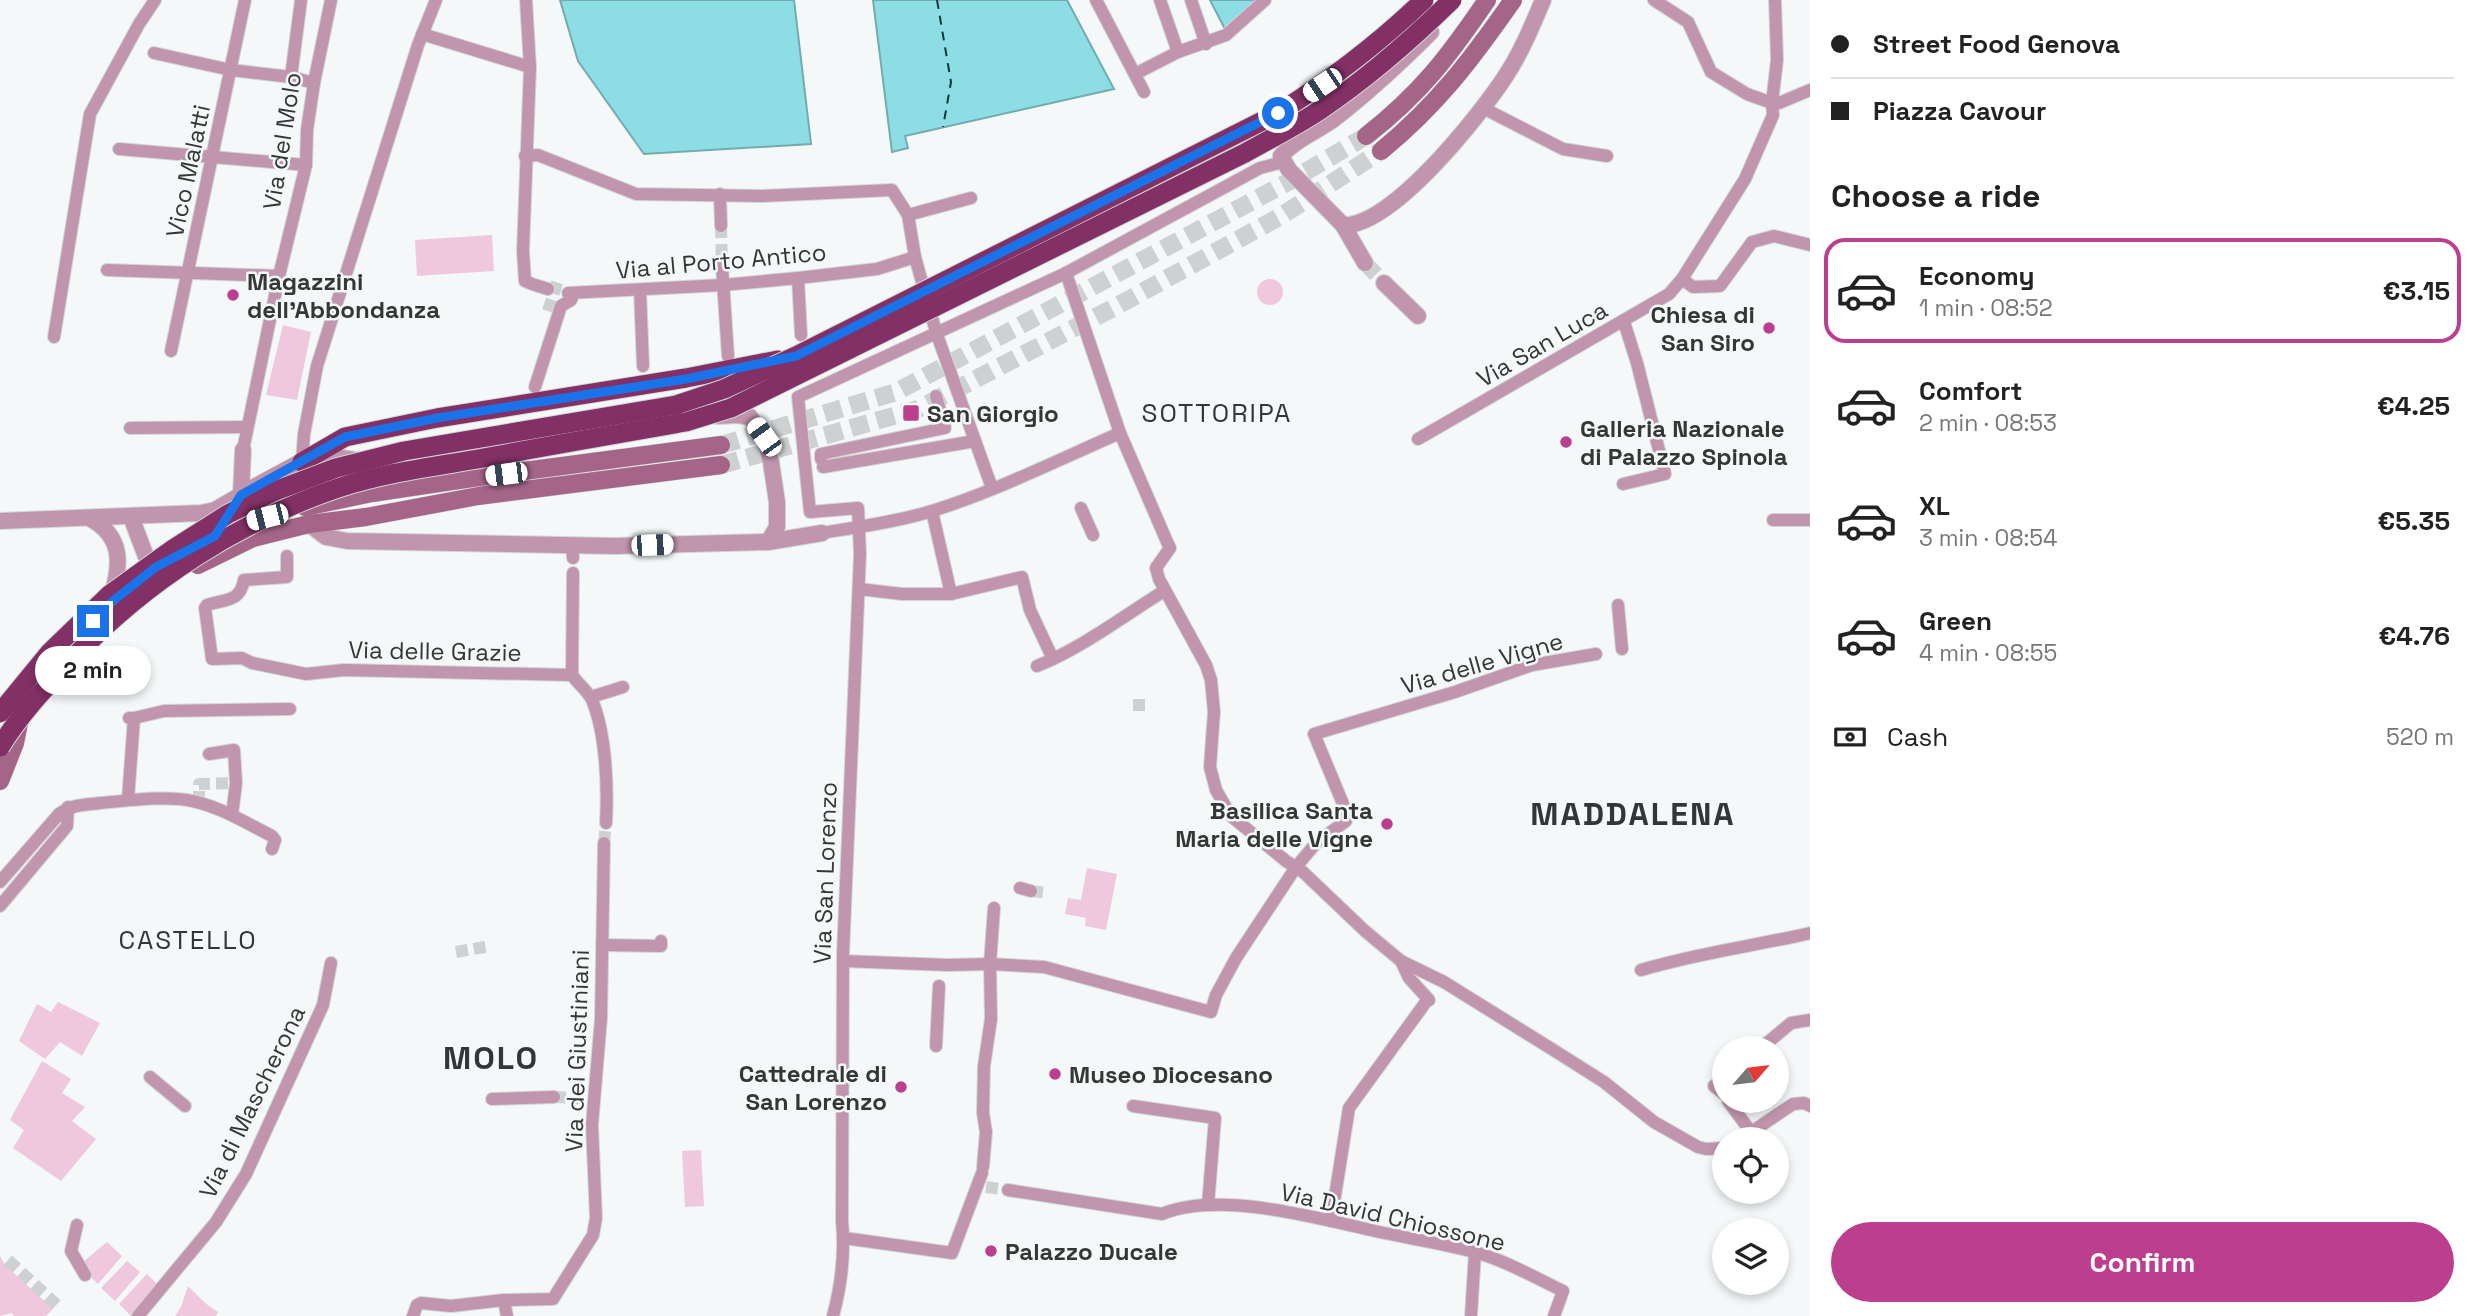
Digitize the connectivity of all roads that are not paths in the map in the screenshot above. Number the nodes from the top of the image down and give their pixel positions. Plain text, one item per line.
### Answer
1 (155, 0) edge
2 (245, 0) edge
3 (301, 0) edge
4 (331, 0) edge
5 (436, 0) edge
6 (526, 0) edge
7 (1096, 0) edge
8 (1160, 0) edge
9 (1191, 0) edge
10 (1265, 0) edge
11 (1424, 0) edge
12 (1452, 0) edge
13 (1460, 0) edge
14 (1488, 0) edge
15 (1513, 0) edge
16 (1543, 0) edge
17 (1654, 0) edge
18 (1776, 0) edge
19 (422, 34) junction
20 (1206, 44) junction
21 (1178, 52) junction
22 (154, 53) dead end
23 (530, 66) junction
24 (230, 70) junction
25 (1135, 74) junction
26 (291, 77) junction
27 (314, 82) junction
28 (1810, 90) edge
29 (1144, 92) dead end
30 (1772, 103) junction
31 (1483, 108) junction
32 (1366, 136) tunnel mouth
33 (118, 149) dead end
34 (1381, 151) tunnel mouth
35 (212, 156) junction
36 (525, 156) junction
37 (1607, 156) dead end
38 (1283, 162) junction
39 (306, 165) junction
40 (720, 194) junction
41 (971, 198) dead end
42 (908, 215) junction
43 (1343, 225) junction
44 (721, 226) tunnel mouth
45 (1810, 245) edge
46 (915, 257) junction
47 (1365, 263) tunnel mouth
48 (722, 266) tunnel mouth
49 (107, 270) dead end
50 (188, 272) junction
51 (1066, 273) junction
52 (279, 276) junction
53 (797, 278) junction
54 (1682, 279) junction
55 (1384, 283) tunnel mouth
56 (723, 285) junction
57 (538, 286) dead end
58 (640, 290) junction
59 (1418, 316) dead end
60 (1623, 322) junction
61 (936, 332) junction
62 (801, 335) dead end
63 (54, 337) dead end
64 (171, 351) dead end
65 (728, 356) dead end
66 (796, 356) junction
67 (643, 366) dead end
68 (535, 387) dead end
69 (936, 396) dead end
70 (247, 427) junction
71 (130, 428) dead end
72 (1120, 433) junction
73 (1418, 439) dead end
74 (975, 441) junction
75 (720, 445) tunnel mouth
76 (243, 450) joint
77 (302, 462) junction
78 (721, 465) tunnel mouth
79 (1623, 484) dead end
80 (992, 488) junction
81 (241, 495) junction
82 (1081, 508) dead end
83 (932, 511) junction
84 (131, 517) junction
85 (91, 519) junction
86 (1773, 520) dead end
87 (1810, 520) edge
88 (0, 521) edge
89 (309, 524) junction
90 (859, 527) junction
91 (822, 533) joint
92 (1093, 535) dead end
93 (215, 536) junction
94 (768, 542) junction
95 (287, 556) dead end
96 (151, 571) junction
97 (573, 573) dead end
98 (859, 589) junction
99 (156, 593) junction
100 (951, 594) junction
101 (1165, 594) junction
102 (109, 604) junction
103 (1618, 605) dead end
104 (1622, 649) dead end
105 (1597, 654) dead end
106 (1053, 659) junction
107 (1037, 666) dead end
108 (572, 675) junction
109 (623, 687) dead end
110 (591, 696) junction
111 (290, 709) dead end
112 (0, 713) edge
113 (8, 742) edge
114 (209, 754) dead end
115 (1, 772) edge
116 (128, 799) junction
117 (68, 807) junction
118 (232, 815) junction
119 (606, 823) tunnel mouth
120 (604, 844) tunnel mouth
121 (272, 849) dead end
122 (1300, 869) junction
123 (0, 882) edge
124 (0, 906) edge
125 (994, 908) dead end
126 (1810, 933) edge
127 (661, 944) dead end
128 (603, 945) junction
129 (843, 961) junction
130 (1401, 961) junction
131 (331, 962) dead end
132 (990, 964) junction
133 (1641, 970) dead end
134 (939, 986) dead end
135 (1810, 1020) edge
136 (1775, 1036) edge
137 (936, 1046) dead end
138 (150, 1077) dead end
139 (554, 1097) tunnel mouth
140 (492, 1100) dead end
141 (186, 1106) dead end
142 (1133, 1106) dead end
143 (1810, 1106) edge
144 (1759, 1127) edge
145 (1712, 1149) edge
146 (1008, 1190) tunnel mouth
147 (1208, 1205) junction
148 (1331, 1221) junction
149 (78, 1225) dead end
150 (844, 1238) junction
151 (1475, 1252) junction
152 (85, 1275) dead end
153 (1561, 1296) junction
154 (504, 1300) junction
155 (143, 1314) edge
156 (413, 1316) edge
157 (507, 1316) edge
158 (833, 1316) edge
159 (1471, 1316) edge
160 (1545, 1316) edge
161 (1554, 1316) edge

1 - 63 street
2 - 24 street, Vico Malatti
3 - 26 street
4 - 27 street, Via del Molo
5 - 19 street
6 - 23 street
7 - 25 street
8 - 21 street
9 - 20 street
10 - 20 street
11 - 66 highway, bridge
12 - 113 highway, bridge
13 - 38 street
14 - 32 main road
15 - 34 main road
16 - 31 street
17 - 30 street
18 - 30 street, Via San Luca
19 - 23 street
19 - 77 street
20 - 21 street
21 - 25 street
22 - 24 street
23 - 36 street
24 - 26 street
24 - 35 street, Vico Malatti
25 - 29 street
26 - 27 street
27 - 39 street, Via del Molo
28 - 30 street
30 - 54 street, Via San Luca
31 - 37 street
31 - 43 street
33 - 35 street
35 - 39 street
35 - 50 street, Vico Malatti
36 - 40 street
36 - 57 street
38 - 43 street
38 - 51 street
39 - 52 street, Via del Molo
40 - 42 street
40 - 44 street
41 - 42 street
42 - 46 street
43 - 47 street
45 - 54 street
46 - 53 street, Via al Porto Antico
46 - 61 street
48 - 56 street
49 - 50 street
50 - 52 street
50 - 64 street, Vico Malatti
51 - 61 street
51 - 72 street
52 - 70 street, Via del Molo
53 - 56 street, Via al Porto Antico
53 - 62 street
54 - 60 street, Via San Luca
55 - 59 street
56 - 58 street, Via al Porto Antico
56 - 65 street
58 - 67 street
58 - 68 street, Via al Porto Antico
60 - 73 street, Via San Luca
60 - 79 street
61 - 74 street
61 - 90 street
66 - 77 highway, bridge
66 - 112 highway, bridge
69 - 74 street
70 - 71 street
70 - 76 street, Via del Molo
72 - 80 street
72 - 101 street
74 - 80 street
75 - 93 main road
76 - 81 street, Via del Molo
77 - 81 street
77 - 94 street
78 - 89 main road
80 - 83 street
81 - 84 street
81 - 93 street
82 - 92 street
83 - 90 street
83 - 100 street
84 - 85 street
84 - 96 street
85 - 88 street
85 - 102 street
86 - 87 street
89 - 94 street
89 - 99 main road
90 - 91 street
90 - 98 street, Via San Lorenzo
91 - 94 street
93 - 96 main road
95 - 108 street, Via delle Grazie
96 - 99 street
96 - 102 main road
97 - 108 street
98 - 100 street
98 - 129 street, Via San Lorenzo
99 - 113 main road
100 - 106 street
101 - 106 street
101 - 122 street
102 - 113 main road
103 - 104 street
105 - 122 street, Via delle Vigne
106 - 107 street
108 - 110 street
109 - 110 street
110 - 119 street
111 - 116 street
113 - 115 main road
114 - 118 street
116 - 117 street
116 - 118 street
117 - 123 street
117 - 124 street
118 - 121 street
120 - 128 street, Via dei Giustiniani
122 - 130 street
122 - 132 street
125 - 132 street
126 - 133 street
127 - 128 street
128 - 154 street, Via dei Giustiniani
129 - 132 street
129 - 150 street, Via San Lorenzo
130 - 145 street
130 - 148 street
131 - 155 street, Via di Mascherona
132 - 150 street
134 - 137 street
135 - 136 street
138 - 141 street
139 - 140 street
142 - 147 street
143 - 144 street
146 - 147 street, Via David Chiossone
147 - 148 street, Via David Chiossone
148 - 151 street, Via David Chiossone
149 - 152 street
150 - 158 street, Via San Lorenzo
151 - 153 street, Via David Chiossone
151 - 159 street
153 - 160 street
153 - 161 street
154 - 156 street
154 - 157 street

